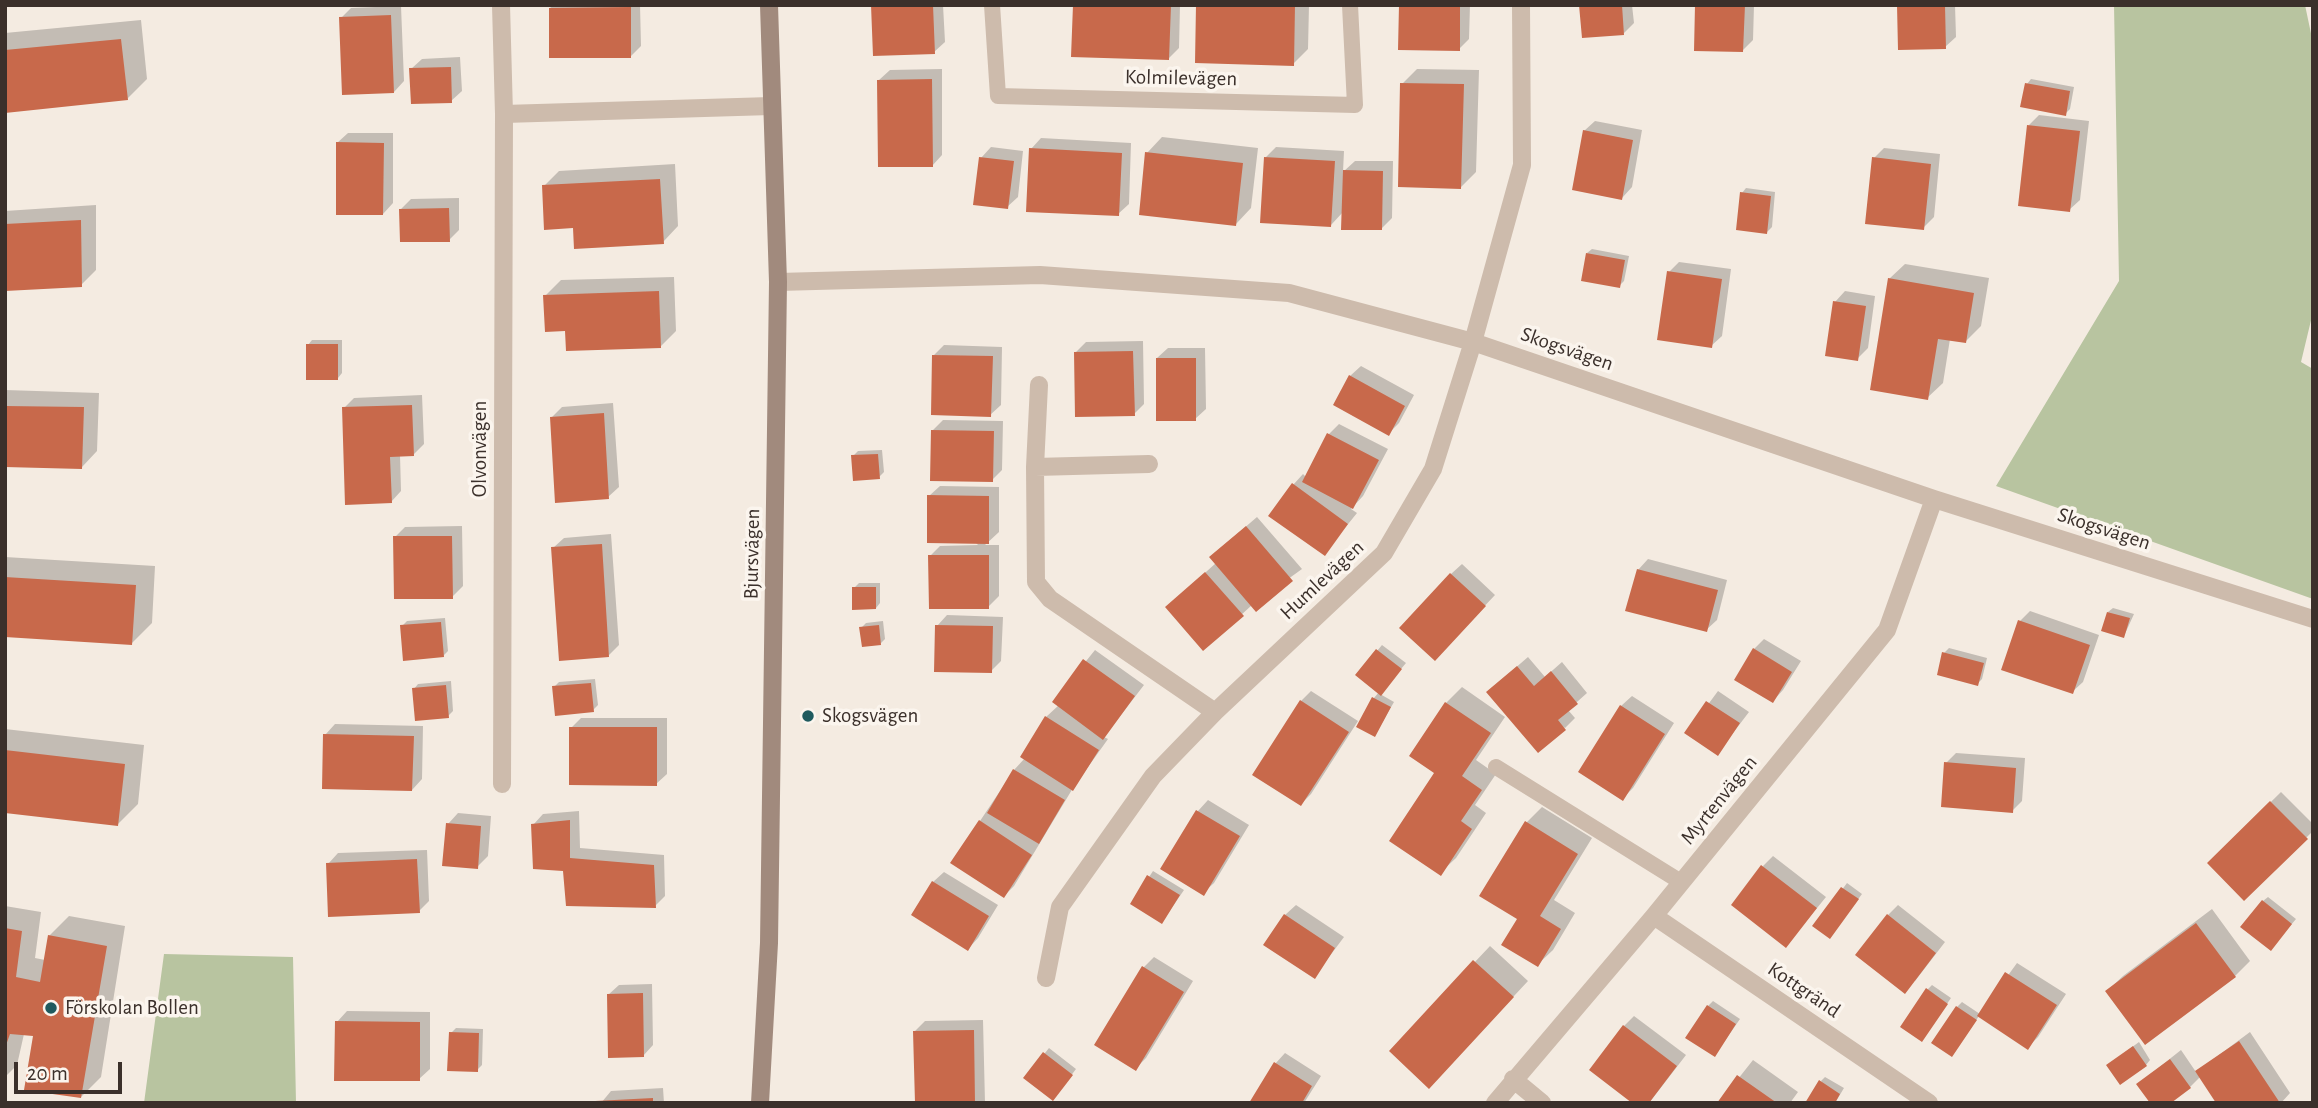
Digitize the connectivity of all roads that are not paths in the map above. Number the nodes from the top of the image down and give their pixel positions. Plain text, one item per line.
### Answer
1 (501, 5) edge
2 (769, 5) edge
3 (992, 5) edge
4 (1350, 5) edge
5 (1521, 5) edge
6 (771, 106) junction
7 (504, 114) junction
8 (778, 282) junction
9 (1473, 342) junction
10 (1038, 385) dead end
11 (1149, 464) dead end
12 (1035, 467) junction
13 (1934, 499) junction
14 (2313, 619) edge
15 (1215, 712) junction
16 (1496, 767) dead end
17 (502, 784) dead end
18 (1681, 883) junction
19 (1654, 916) junction
20 (1046, 978) dead end
21 (1513, 1079) junction
22 (760, 1103) edge
23 (1495, 1103) edge
24 (1542, 1103) edge
25 (1929, 1103) edge

1 - 7 street, Olvonvägen
2 - 6 street, Bjursvägen
3 - 4 lane, Kolmilevägen
5 - 9 street
6 - 7 street
6 - 8 street, Bjursvägen
7 - 17 street, Olvonvägen
8 - 9 street, Skogsvägen
8 - 22 street, Bjursvägen
9 - 13 street, Skogsvägen
9 - 15 street, Humlevägen
10 - 12 street
11 - 12 street
12 - 15 street
13 - 14 street, Skogsvägen
13 - 18 street, Myrtenvägen
15 - 20 street, Humlevägen
16 - 18 lane
18 - 19 street, Myrtenvägen
19 - 21 street, Myrtenvägen
19 - 25 street, Kottgränd
21 - 23 street, Myrtenvägen
21 - 24 street

